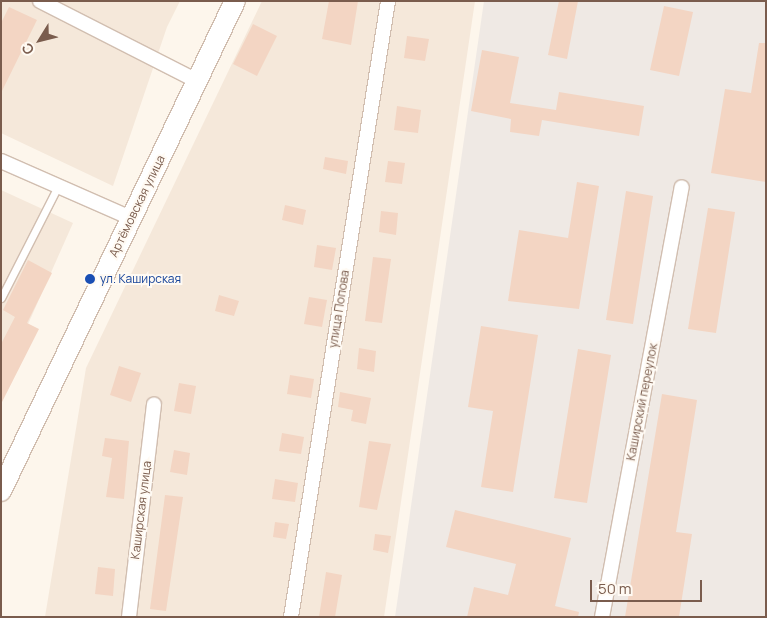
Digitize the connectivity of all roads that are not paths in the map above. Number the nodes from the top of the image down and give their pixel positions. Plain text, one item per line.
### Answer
1 (40, 1) edge
2 (235, 1) edge
3 (388, 1) edge
4 (66, 7) edge
5 (197, 80) junction
6 (1, 161) edge
7 (58, 186) junction
8 (682, 186) dead end
9 (131, 218) junction
10 (1, 298) edge
11 (154, 404) dead end
12 (1, 491) edge
13 (129, 617) edge
14 (291, 617) edge
15 (602, 617) edge

1 - 4 street
2 - 5 street, Артёмовская улица
3 - 14 street, улица Попова
4 - 5 street
5 - 9 street, Артёмовская улица
6 - 7 street
7 - 9 street
7 - 10 lane
8 - 15 street, Каширский переулок
9 - 12 street, Артёмовская улица
11 - 13 street, Каширская улица

